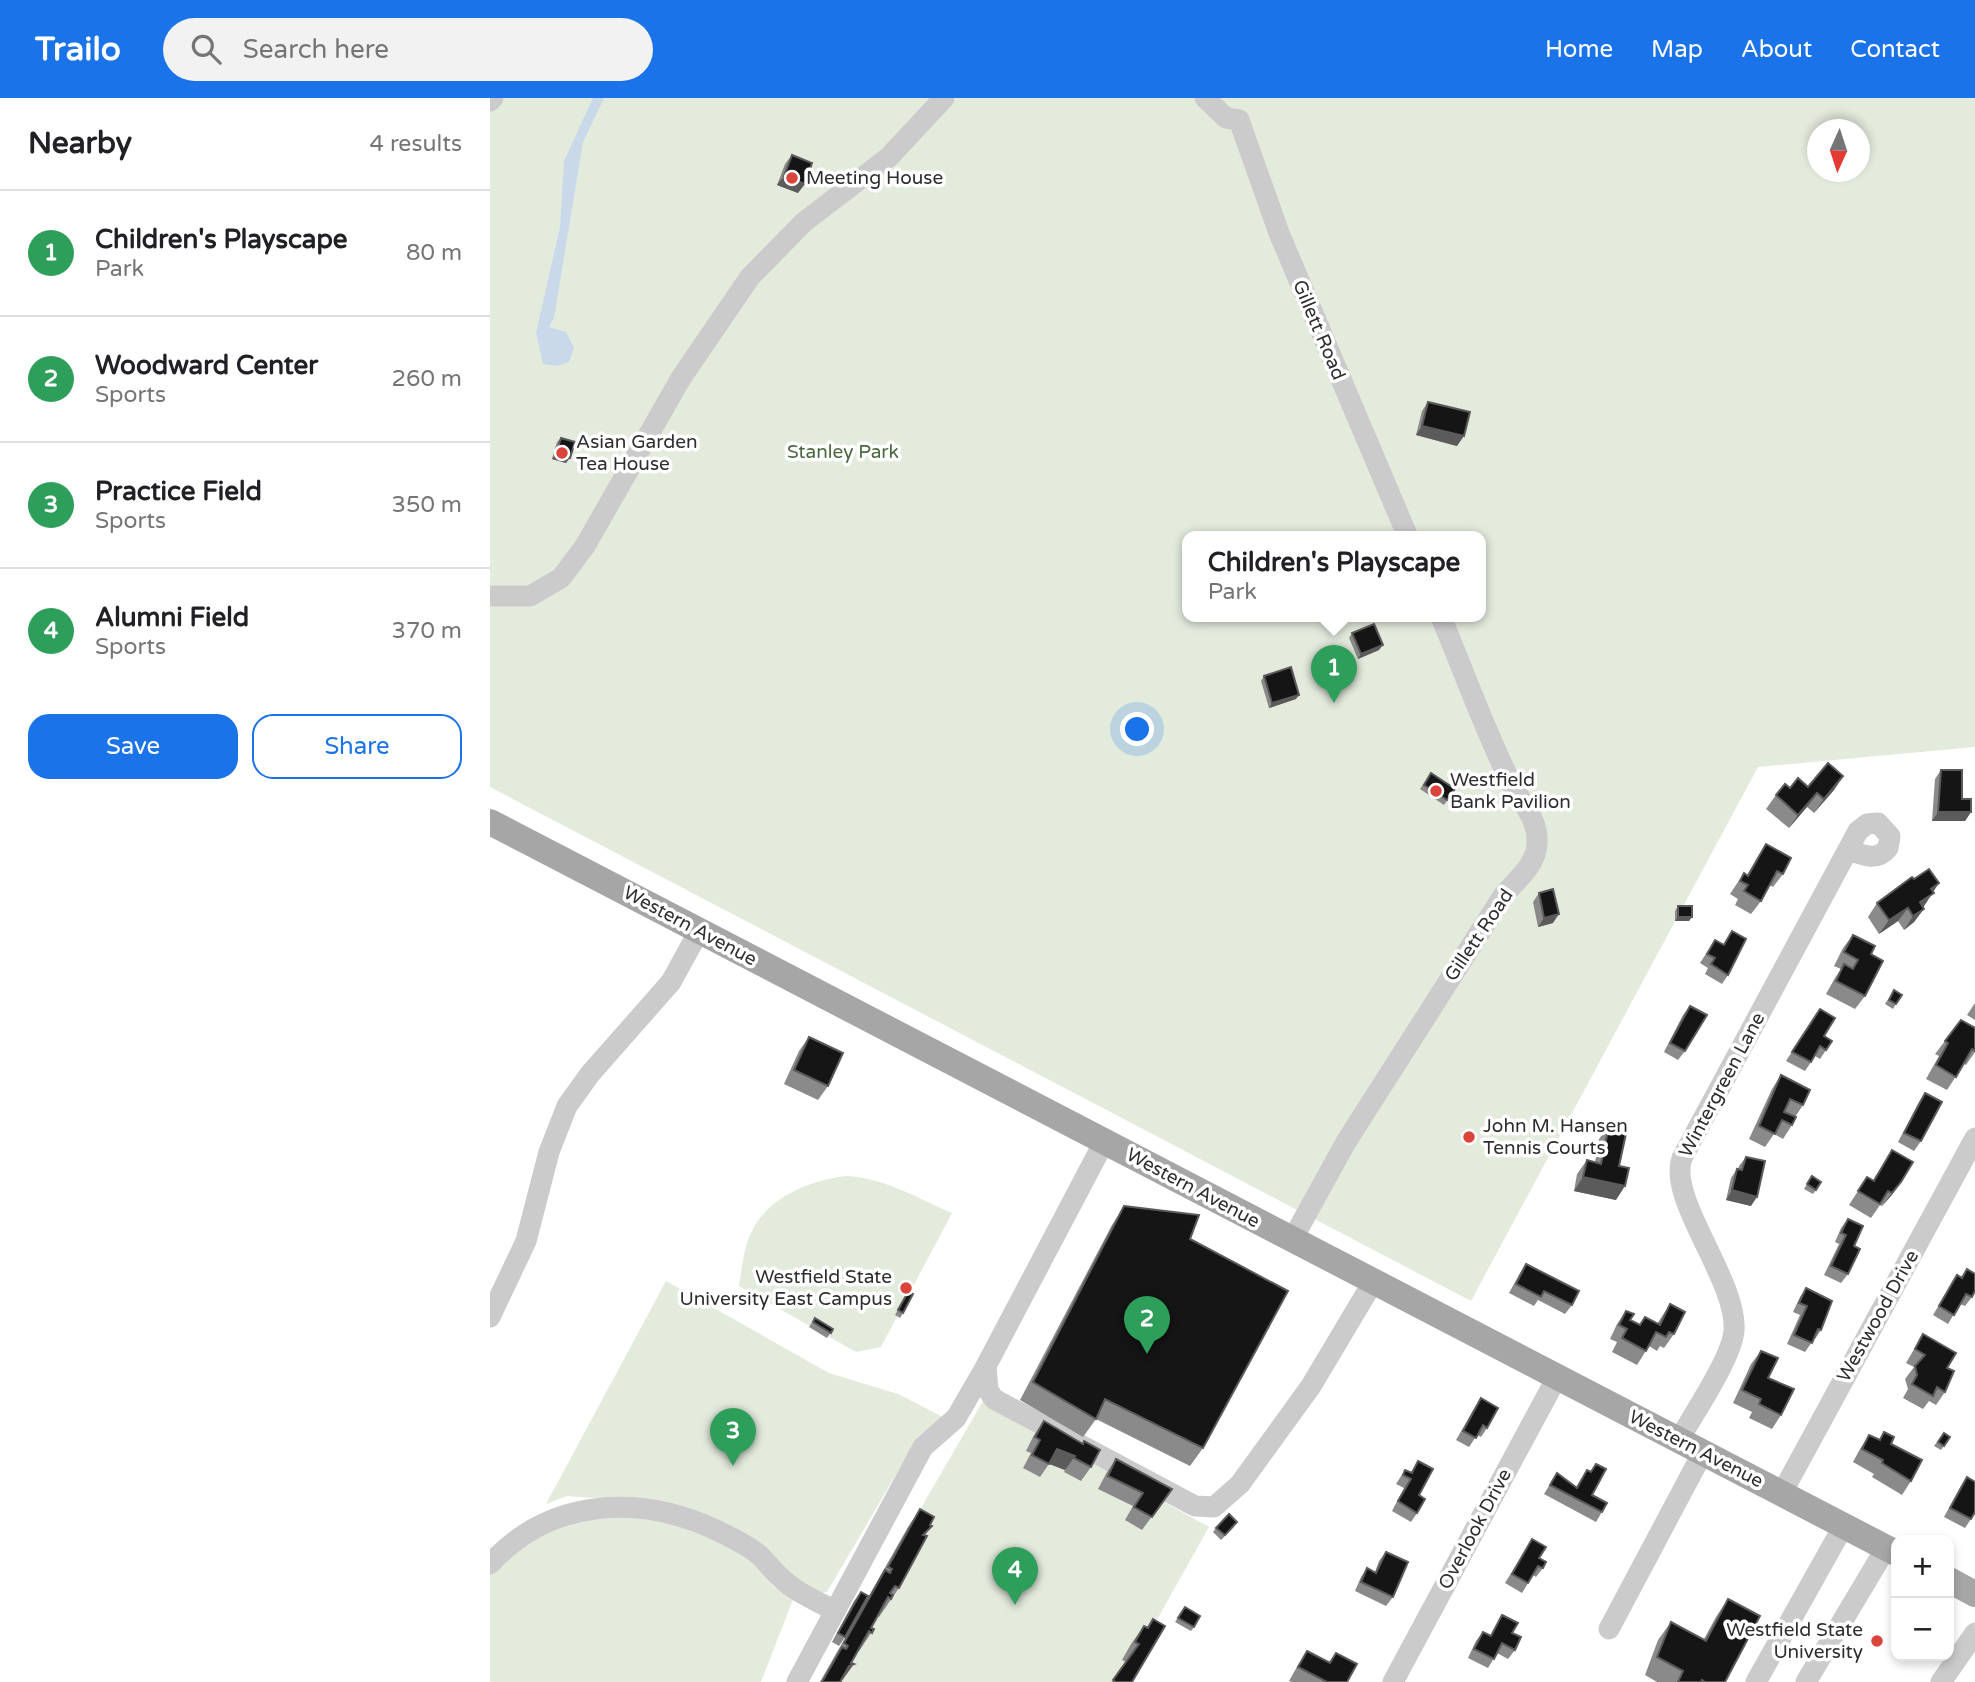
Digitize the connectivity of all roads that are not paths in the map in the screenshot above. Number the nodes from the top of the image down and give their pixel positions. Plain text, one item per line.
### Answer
1 (944, 98) edge
2 (1205, 98) edge
3 (1405, 531) edge
4 (490, 596) edge
5 (1443, 622) edge
6 (490, 822) edge
7 (1848, 850) dead end
8 (699, 931) junction
9 (1975, 1138) edge
10 (1104, 1142) junction
11 (1292, 1240) junction
12 (1373, 1282) junction
13 (496, 1287) edge
14 (490, 1317) edge
15 (986, 1366) junction
16 (1558, 1377) junction
17 (1678, 1442) junction
18 (1702, 1454) junction
19 (1782, 1493) junction
20 (1844, 1525) junction
21 (1891, 1550) edge
22 (490, 1564) edge
23 (1954, 1583) edge
24 (1975, 1594) edge
25 (835, 1611) junction
26 (1609, 1629) dead end
27 (1975, 1633) edge
28 (797, 1682) edge
29 (1393, 1682) edge
30 (1756, 1682) edge
31 (1806, 1682) edge
32 (1941, 1682) edge

1 - 4 street
2 - 3 street, Gillett Road
5 - 11 street, Gillett Road
6 - 8 main road, Western Avenue
7 - 17 street, Wintergreen Lane
8 - 10 main road, Western Avenue
8 - 13 street
9 - 19 street, Westwood Drive
10 - 11 main road, Western Avenue
10 - 15 street
11 - 12 main road, Western Avenue
12 - 15 street
12 - 16 main road, Western Avenue
13 - 14 street
15 - 25 street
16 - 17 main road, Western Avenue
16 - 29 street, Overlook Drive
17 - 18 main road, Western Avenue
18 - 19 main road, Western Avenue
18 - 26 street
19 - 20 main road, Western Avenue
20 - 21 main road, Western Avenue
20 - 30 street
21 - 31 street
22 - 25 street
23 - 24 main road
25 - 28 street
27 - 32 street

